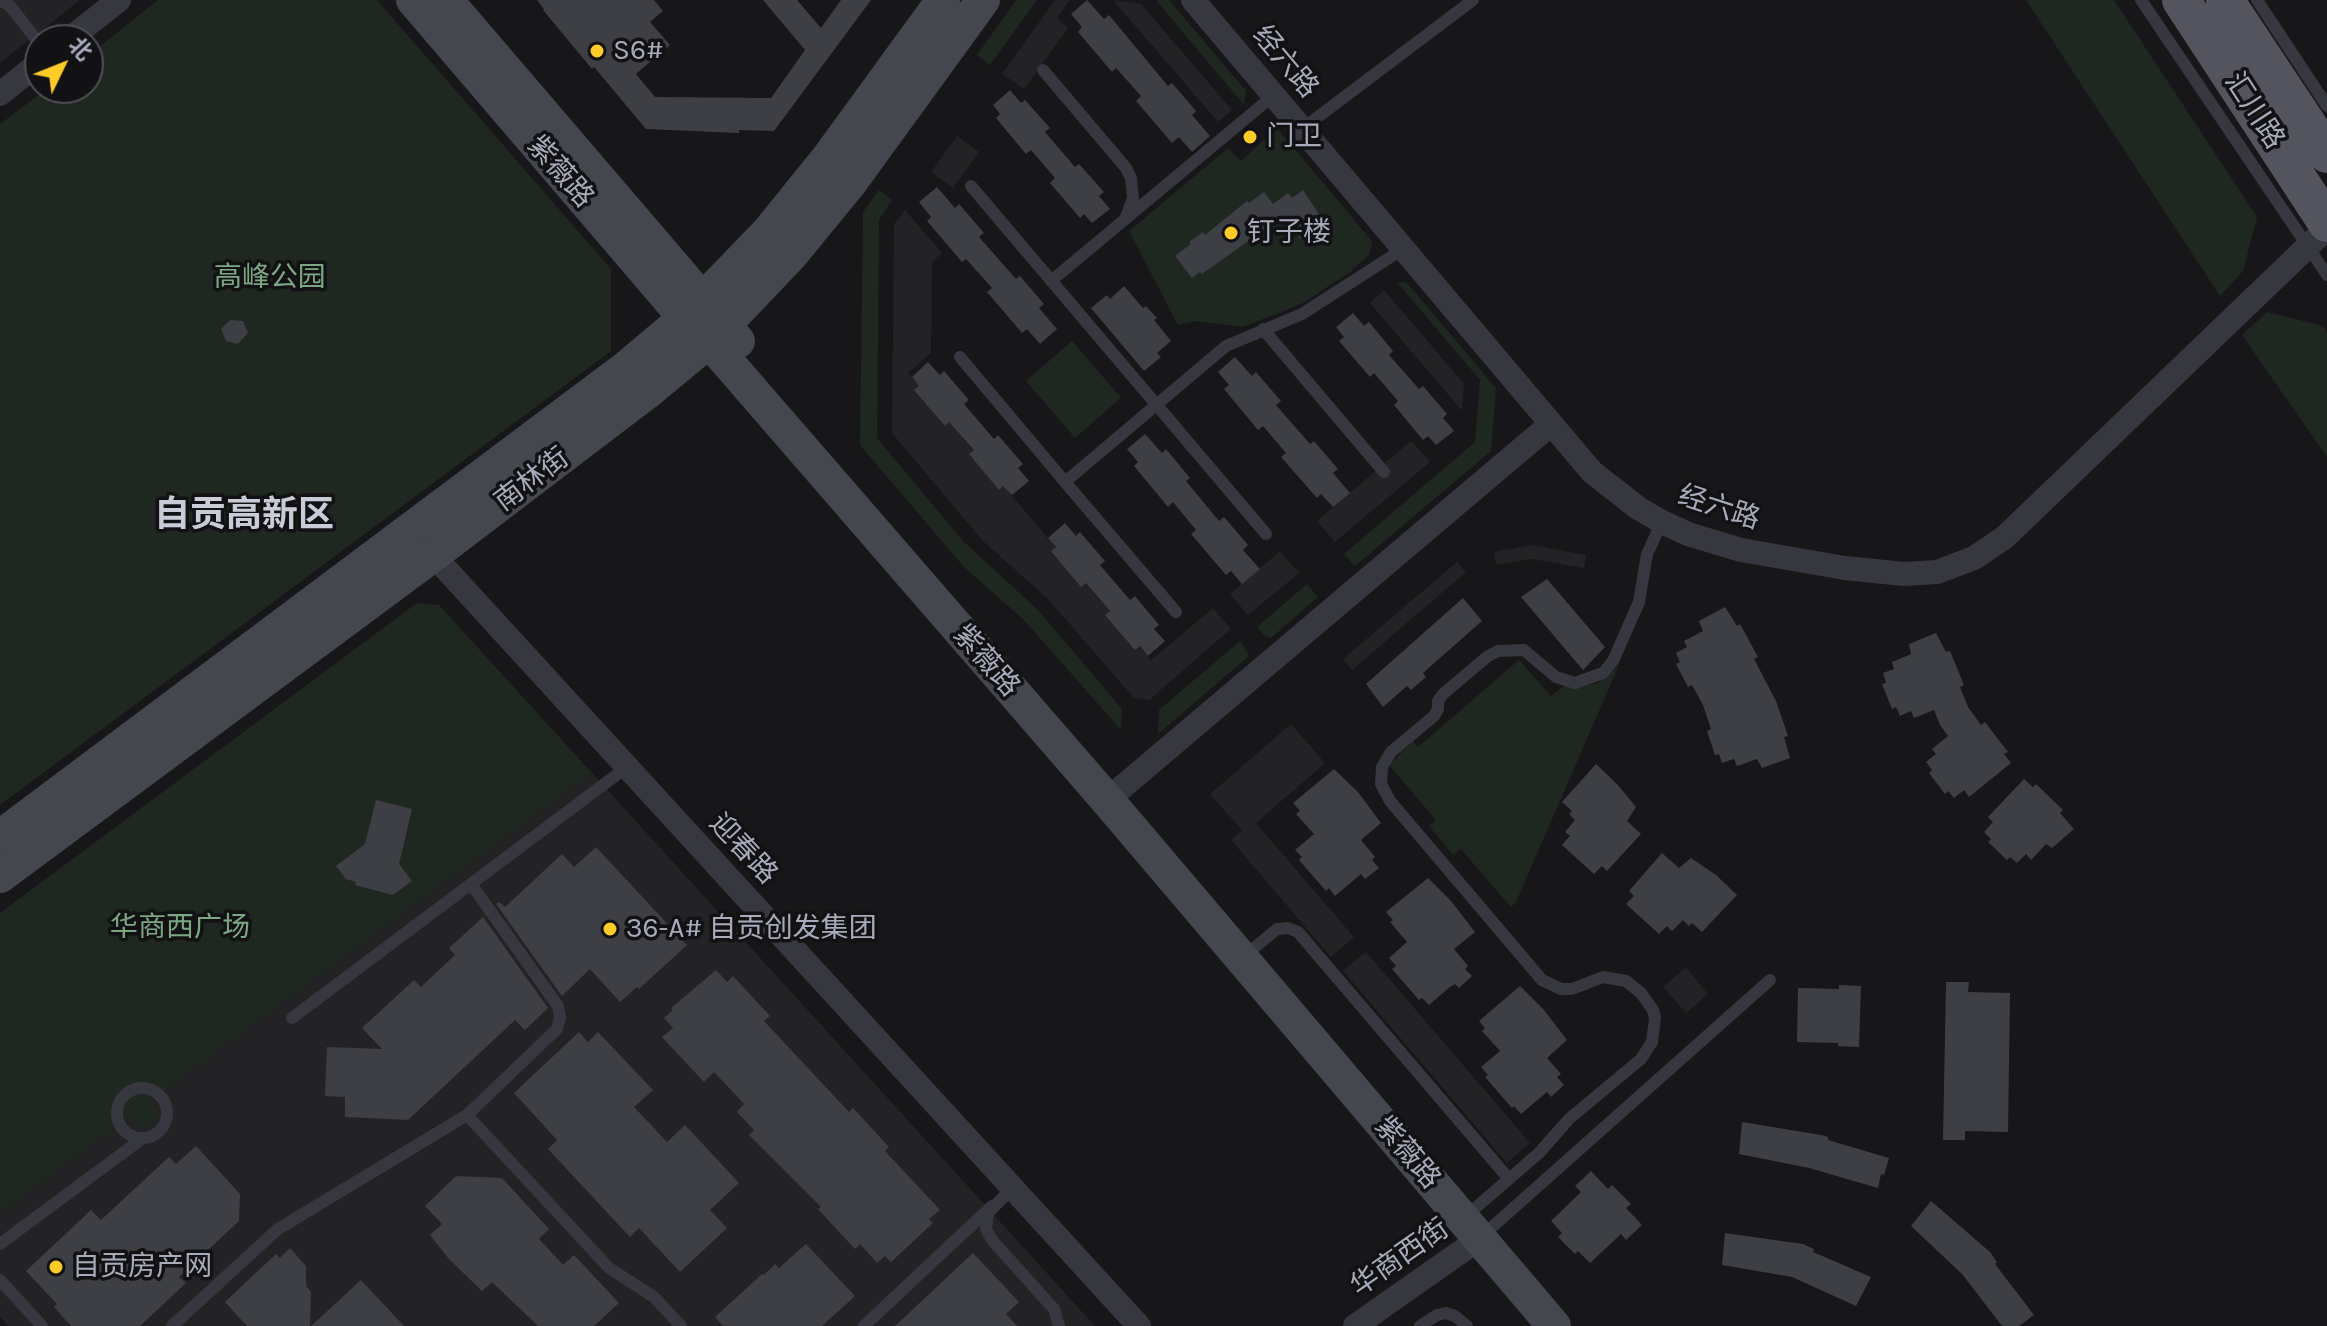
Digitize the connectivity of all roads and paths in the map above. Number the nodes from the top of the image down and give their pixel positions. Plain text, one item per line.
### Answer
1 (119, 0) edge
2 (413, 0) edge
3 (446, 0) edge
4 (943, 0) edge
5 (983, 0) edge
6 (1193, 0) edge
7 (1473, 0) edge
8 (2141, 0) edge
9 (2181, 0) edge
10 (2225, 0) edge
11 (2257, 0) edge
12 (3, 7) edge
13 (88, 24) edge
14 (24, 28) edge
15 (1043, 70) dead end
16 (24, 75) edge
17 (0, 94) edge
18 (1274, 95) junction
19 (2327, 106) edge
20 (1302, 129) junction
21 (2327, 154) edge
22 (971, 186) dead end
23 (1124, 220) junction
24 (2321, 233) edge
25 (1403, 249) junction
26 (2327, 275) edge
27 (1051, 281) junction
28 (705, 321) junction
29 (1263, 329) junction
30 (960, 357) dead end
31 (1156, 405) junction
32 (1551, 424) junction
33 (1384, 472) dead end
34 (1065, 482) junction
35 (1662, 522) junction
36 (1266, 534) dead end
37 (433, 555) junction
38 (1176, 612) dead end
39 (627, 767) junction
40 (1113, 795) junction
41 (0, 837) edge
42 (0, 876) edge
43 (471, 884) junction
44 (1241, 959) junction
45 (1770, 980) dead end
46 (292, 1018) dead end
47 (467, 1115) junction
48 (124, 1130) junction
49 (143, 1138) junction
50 (107, 1165) junction
51 (1509, 1179) junction
52 (1012, 1188) junction
53 (992, 1206) junction
54 (1477, 1224) junction
55 (0, 1244) edge
56 (0, 1280) edge
57 (42, 1326) edge
58 (172, 1326) edge
59 (681, 1326) edge
60 (864, 1326) edge
61 (1059, 1326) edge
62 (1139, 1326) edge
63 (1355, 1326) edge
64 (1420, 1326) edge
65 (1467, 1326) edge
66 (1554, 1326) edge
67 (1581, 1326) edge

1 - 13 street
2 - 28 main road, 紫薇路
3 - 28 main road, 紫薇路
4 - 28 main road, 南林街
5 - 28 main road, 南林街
6 - 18 street, 经六路
7 - 20 lane
8 - 24 lane
9 - 24 main road, 汇川路
10 - 21 main road, 汇川路
11 - 19 lane
12 - 14 lane
15 - 23 lane
16 - 17 street
18 - 20 street, 经六路
18 - 23 lane
20 - 25 street, 经六路
22 - 27 lane
23 - 27 lane
24 - 26 lane
24 - 35 street, 经六路
25 - 29 lane
25 - 32 street, 经六路
27 - 31 lane
28 - 37 main road, 南林街
28 - 40 main road, 紫薇路
28 - 41 main road, 南林街
29 - 31 lane
29 - 33 lane
30 - 34 lane
31 - 34 lane
31 - 36 lane
32 - 35 street, 经六路
32 - 40 street
34 - 38 lane
35 - 51 lane
37 - 39 street, 迎春路
37 - 42 main road, 南林街
39 - 43 lane
39 - 52 street, 迎春路
40 - 44 main road, 紫薇路
40 - 54 main road, 紫薇路
43 - 46 lane
43 - 47 lane
44 - 51 lane
44 - 54 main road, 紫薇路
45 - 54 lane
47 - 58 lane
47 - 59 lane
48 - 49 lane
48 - 49 lane
48 - 50 lane
49 - 50 lane
50 - 55 lane
51 - 54 lane
52 - 53 lane
52 - 62 street, 迎春路
53 - 60 lane
53 - 61 lane
54 - 63 street, 华商西街
54 - 66 main road, 紫薇路
54 - 67 main road, 紫薇路
56 - 57 lane
64 - 65 lane

